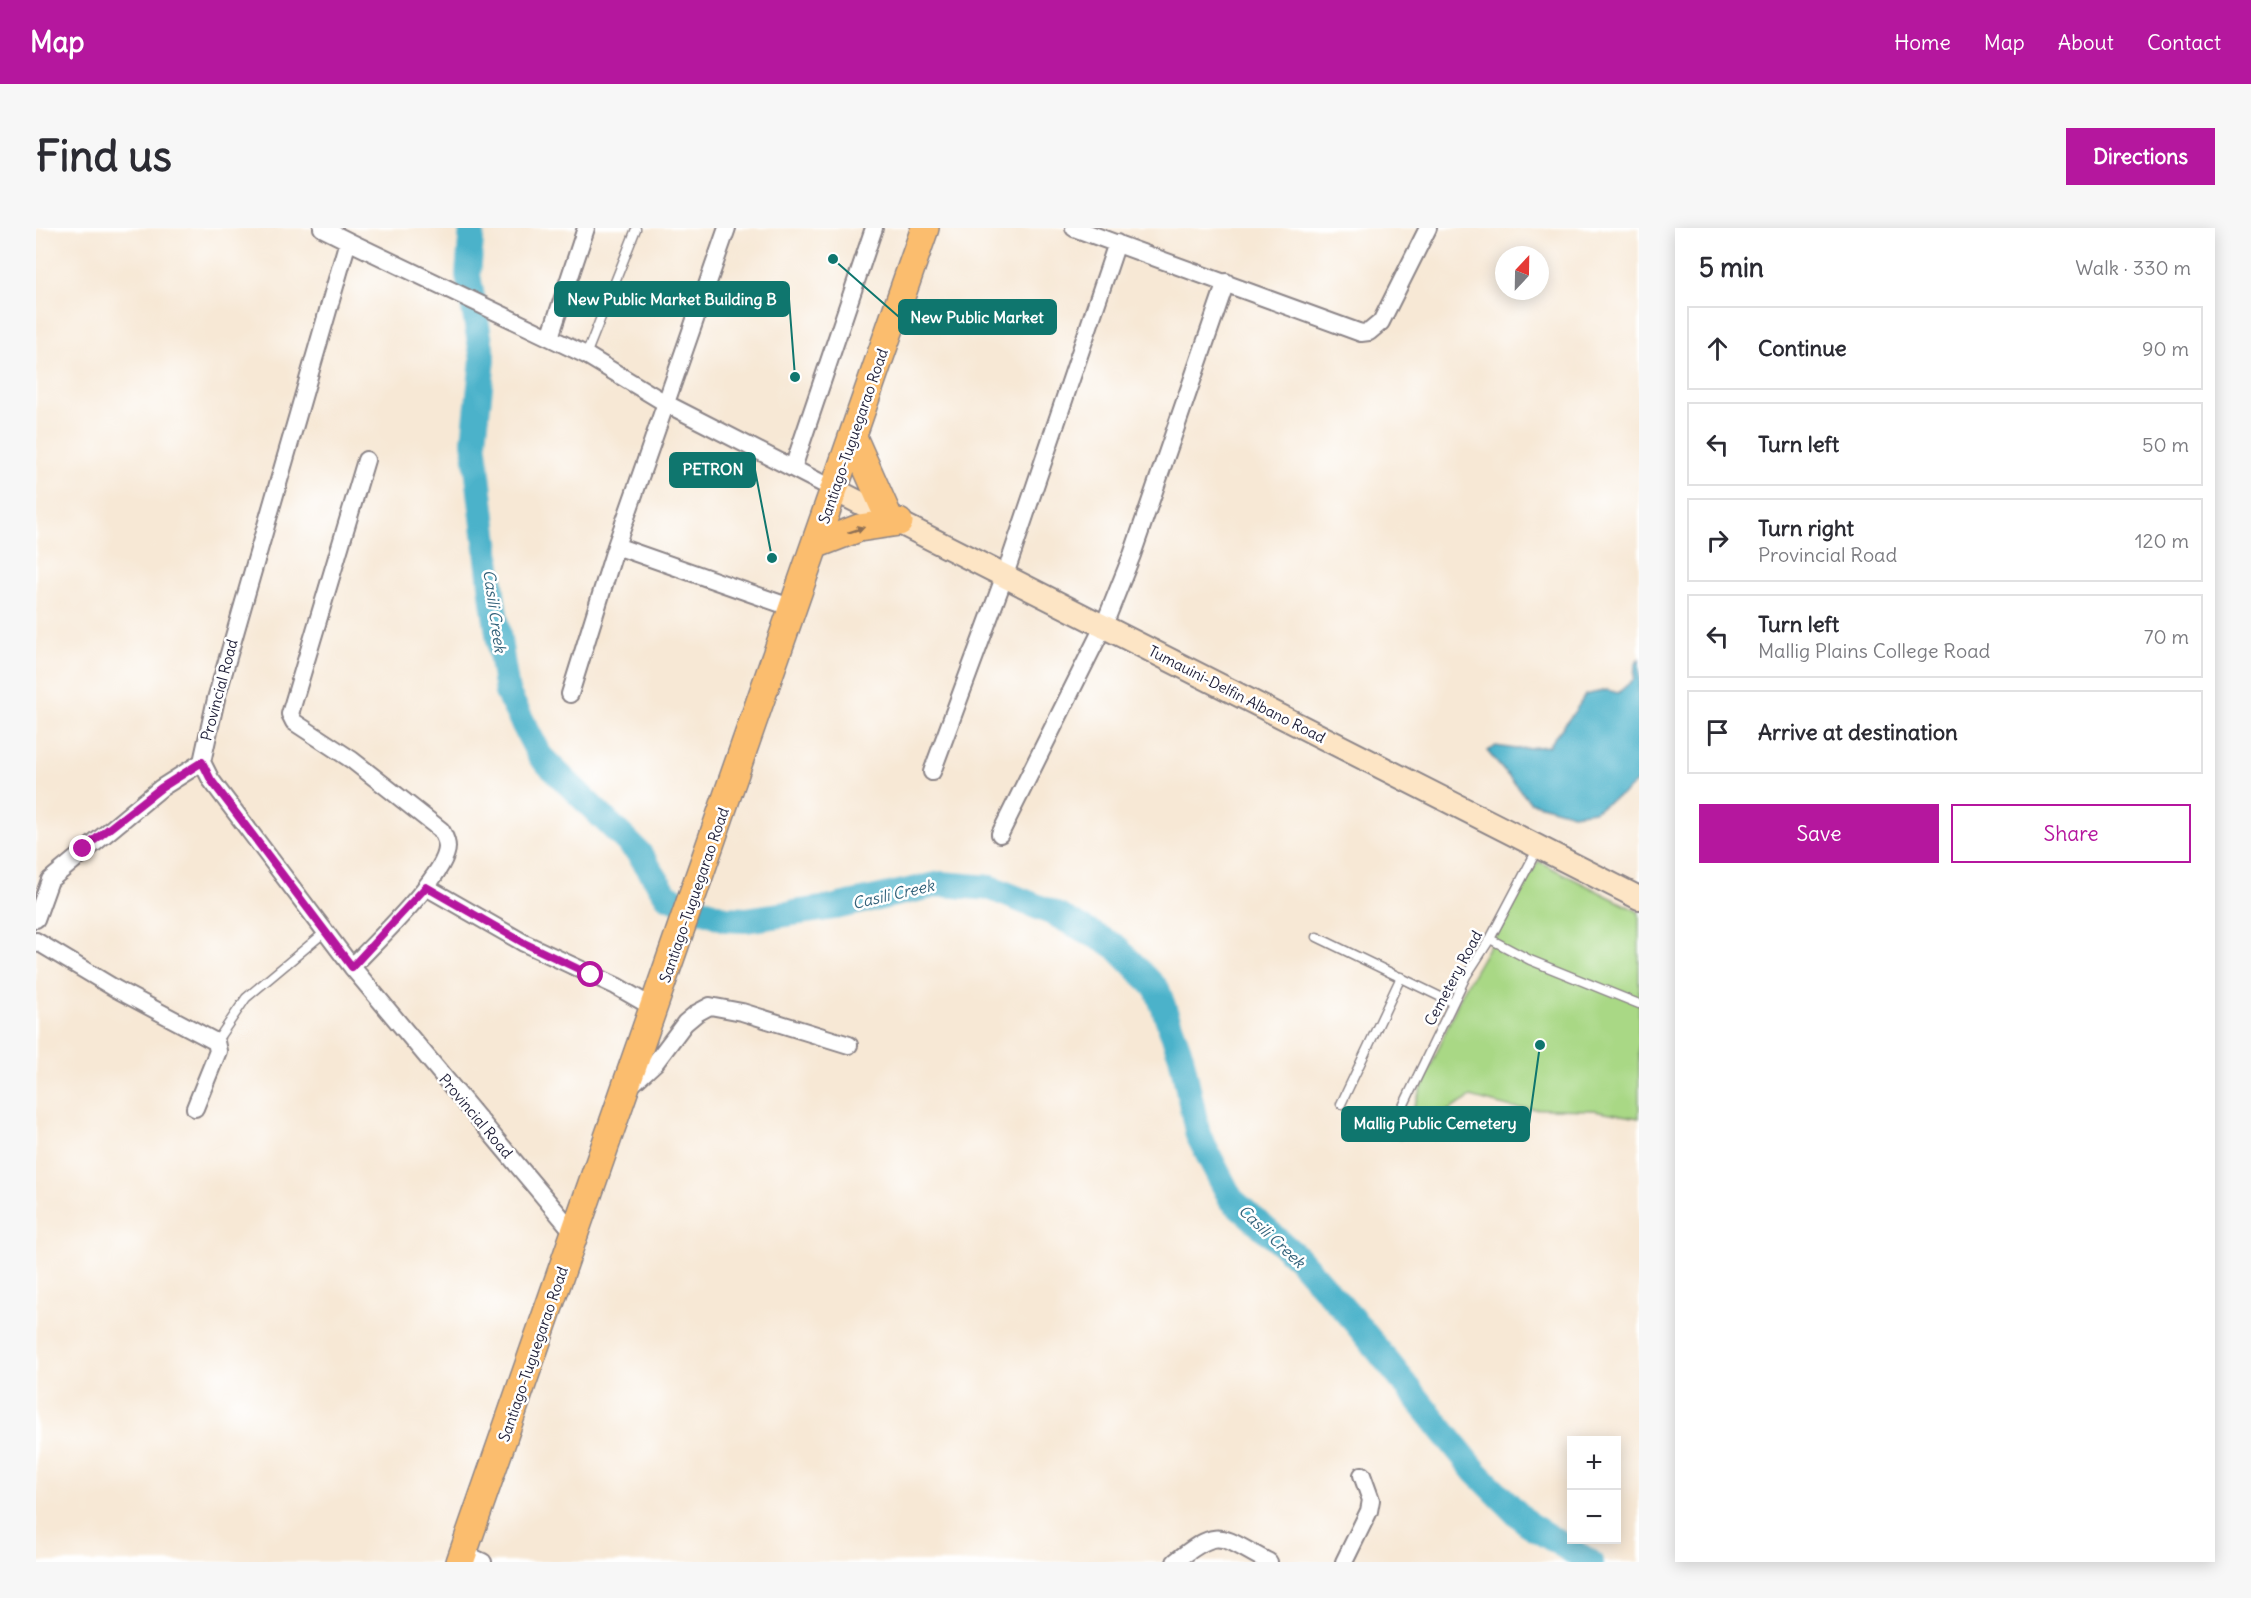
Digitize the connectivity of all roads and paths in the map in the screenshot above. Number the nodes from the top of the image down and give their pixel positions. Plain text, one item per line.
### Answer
1 (322, 228) edge
2 (586, 228) edge
3 (727, 228) edge
4 (874, 228) edge
5 (925, 228) edge
6 (1074, 228) edge
7 (1428, 228) edge
8 (636, 229) edge
9 (348, 241) junction
10 (1117, 243) junction
11 (1226, 282) junction
12 (550, 337) junction
13 (586, 355) junction
14 (667, 404) junction
15 (853, 437) junction
16 (366, 460) dead end
17 (793, 468) junction
18 (835, 490) junction
19 (894, 519) junction
20 (815, 545) junction
21 (616, 546) junction
22 (1005, 575) junction
23 (793, 608) junction
24 (1104, 625) junction
25 (570, 694) dead end
26 (202, 762) junction
27 (932, 772) dead end
28 (1000, 834) dead end
29 (1538, 848) junction
30 (50, 880) junction
31 (426, 887) junction
32 (36, 892) edge
33 (1639, 898) edge
34 (36, 919) edge
35 (325, 932) junction
36 (1317, 937) dead end
37 (1490, 939) junction
38 (36, 941) edge
39 (352, 967) junction
40 (1401, 977) junction
41 (1453, 1003) junction
42 (1639, 1004) edge
43 (654, 1008) junction
44 (216, 1042) junction
45 (849, 1045) dead end
46 (627, 1088) junction
47 (1341, 1104) dead end
48 (195, 1108) dead end
49 (1395, 1123) dead end
50 (575, 1234) junction
51 (1362, 1474) dead end
52 (468, 1559) edge
53 (1175, 1562) edge
54 (1269, 1562) edge
55 (1344, 1562) edge

1 - 9 street
2 - 12 street
3 - 14 street
4 - 17 street
5 - 15 highway, Santiago-Tuguegarao Road
6 - 10 street
7 - 11 street
8 - 13 lane
9 - 12 street
9 - 26 street, Provincial Road
10 - 11 street
10 - 22 street
11 - 24 street
12 - 13 street
13 - 14 street
14 - 17 street
14 - 21 street
15 - 18 highway, Santiago-Tuguegarao Road
15 - 19 highway
16 - 31 street
17 - 18 street
18 - 19 main road, Tumauini-Delfin Albano Road
18 - 20 highway, Santiago-Tuguegarao Road
20 -> 19 highway
19 - 22 main road, Tumauini-Delfin Albano Road
20 - 23 highway, Santiago-Tuguegarao Road
21 - 23 street
21 - 25 street
22 - 24 main road, Tumauini-Delfin Albano Road
22 - 27 street
23 - 43 highway, Santiago-Tuguegarao Road
24 - 28 street
24 - 29 main road, Tumauini-Delfin Albano Road
26 - 30 street
26 - 35 street, Provincial Road
29 - 33 main road, Tumauini-Delfin Albano Road
29 - 37 lane, Cemetery Road
30 - 32 lane
30 - 34 street
31 - 39 street
31 - 43 street
35 - 39 street, Provincial Road
35 - 44 lane
36 - 40 lane
37 - 41 lane, Cemetery Road
37 - 42 lane
38 - 44 street
39 - 50 street, Provincial Road
40 - 41 lane
40 - 47 lane
41 - 49 lane, Cemetery Road
43 - 46 highway, Santiago-Tuguegarao Road
44 - 48 street
45 - 46 street
46 - 50 highway, Santiago-Tuguegarao Road
50 - 52 highway, Santiago-Tuguegarao Road
51 - 55 street
53 - 54 street

